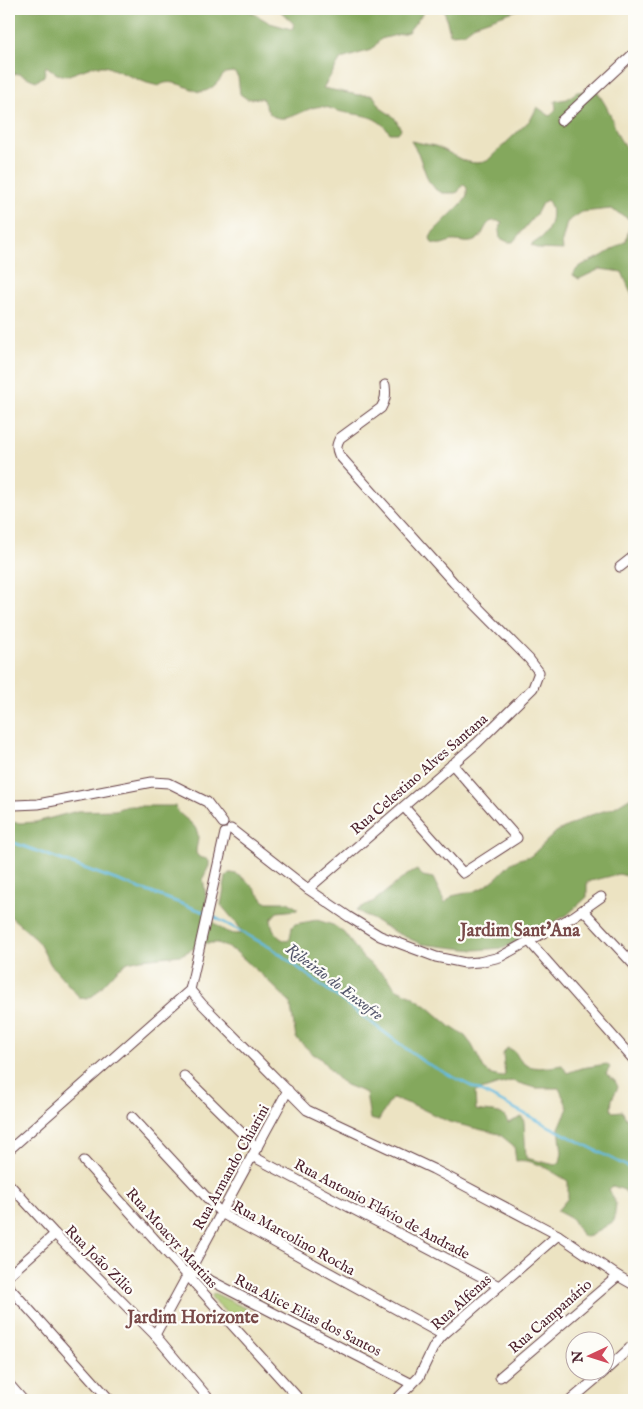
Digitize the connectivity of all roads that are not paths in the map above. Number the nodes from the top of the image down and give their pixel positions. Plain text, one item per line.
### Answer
1 (634, 53) edge
2 (561, 121) dead end
3 (385, 385) dead end
4 (634, 556) edge
5 (620, 567) dead end
6 (452, 764) junction
7 (9, 804) edge
8 (404, 807) junction
9 (228, 831) junction
10 (308, 889) junction
11 (600, 897) dead end
12 (583, 910) junction
13 (529, 941) junction
14 (634, 965) edge
15 (190, 990) junction
16 (634, 1060) edge
17 (184, 1076) dead end
18 (288, 1090) junction
19 (132, 1116) dead end
20 (9, 1150) edge
21 (254, 1152) junction
22 (84, 1161) dead end
23 (9, 1184) edge
24 (221, 1213) junction
25 (55, 1234) junction
26 (558, 1235) junction
27 (189, 1273) junction
28 (9, 1275) edge
29 (618, 1276) junction
30 (634, 1285) edge
31 (499, 1286) junction
32 (9, 1287) edge
33 (443, 1334) junction
34 (155, 1335) junction
35 (634, 1344) edge
36 (616, 1361) edge
37 (500, 1378) dead end
38 (592, 1382) edge
39 (9, 1384) edge
40 (412, 1384) junction
41 (23, 1400) edge
42 (110, 1400) edge
43 (210, 1400) edge
44 (300, 1400) edge
45 (396, 1400) edge
46 (571, 1400) edge

1 - 2 street
3 - 6 street, Rua Celestino Alves Santana
4 - 5 street
6 - 8 street, Rua Celestino Alves Santana
6 - 8 street
7 - 9 street
8 - 10 street, Rua Celestino Alves Santana
9 - 10 street
9 - 15 street
10 - 13 street
11 - 12 street
12 - 13 street
12 - 14 street
13 - 16 street
15 - 18 street
15 - 20 street
17 - 21 street, Rua Antonio Flávio de Andrade
18 - 21 street, Rua Armando Chiarini
18 - 26 street
19 - 24 street, Rua Marcolino Rocha
21 - 24 street, Rua Armando Chiarini
21 - 31 street, Rua Antonio Flávio de Andrade
22 - 27 street, Rua Moacyr Martins
23 - 25 street, Rua João Zilio
24 - 27 street, Rua Armando Chiarini
24 - 33 street, Rua Marcolino Rocha
25 - 28 street
25 - 34 street, Rua João Zilio
26 - 29 street
26 - 31 street, Rua Alfenas
27 - 34 street, Rua Armando Chiarini
27 - 40 street, Rua Alice Elias dos Santos
27 - 44 street, Rua Moacyr Martins
29 - 30 street
29 - 37 street, Rua Campanário
31 - 33 street, Rua Alfenas
32 - 42 street
33 - 40 street, Rua Alfenas
34 - 43 street, Rua João Zilio
35 - 36 street
38 - 46 street
39 - 41 street
40 - 45 street, Rua Alfenas

